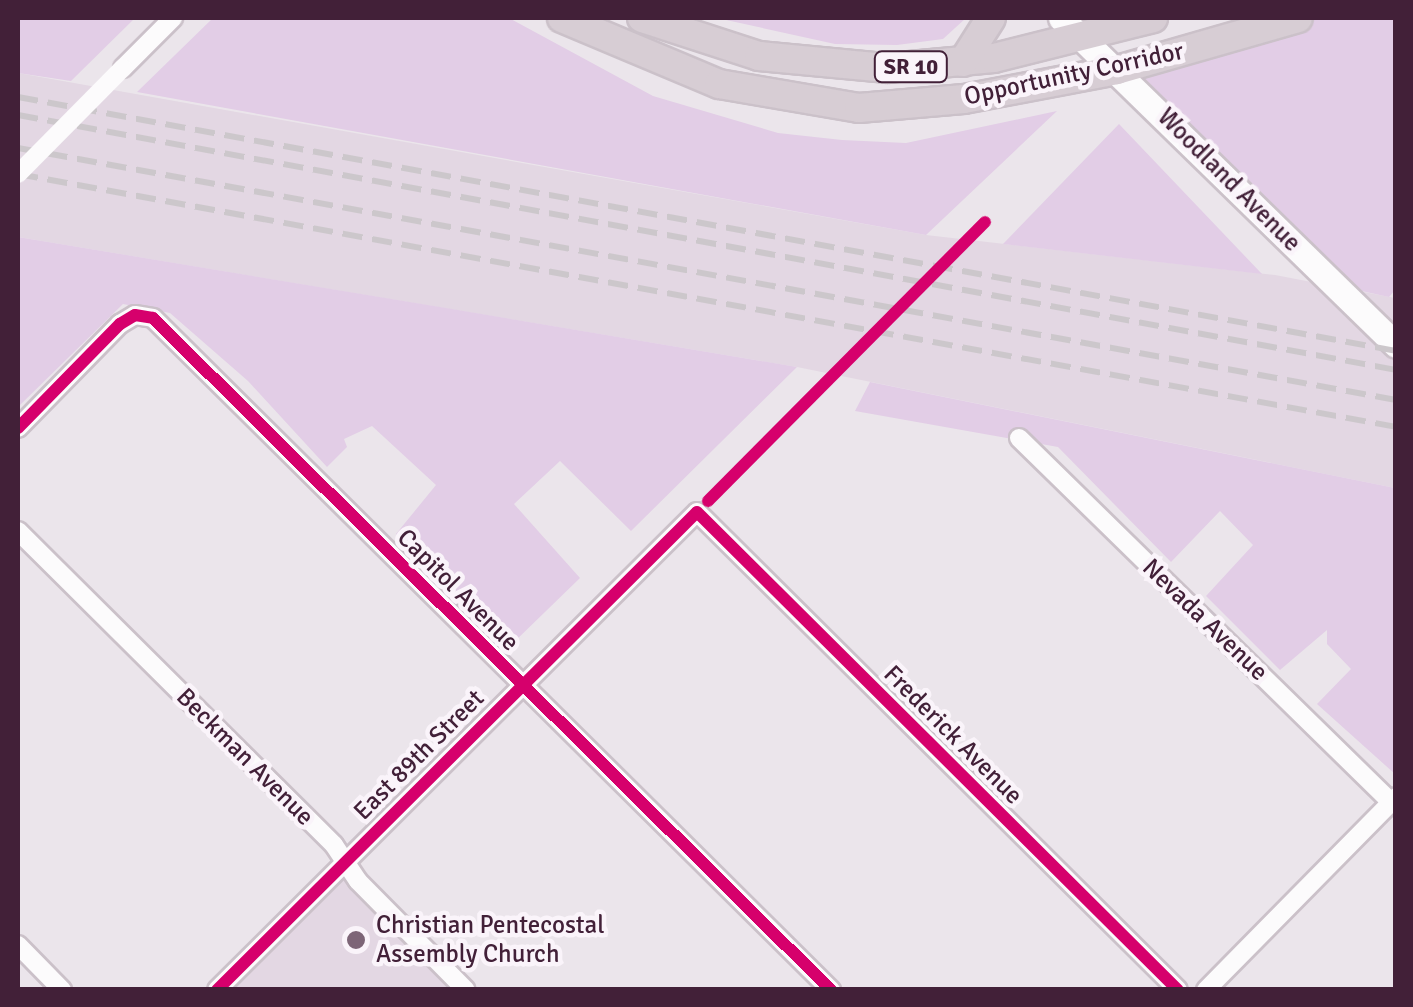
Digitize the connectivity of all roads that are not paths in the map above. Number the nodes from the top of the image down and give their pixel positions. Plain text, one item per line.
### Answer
1 (172, 18) edge
2 (562, 18) edge
3 (642, 18) edge
4 (991, 18) edge
5 (1153, 18) edge
6 (1298, 18) edge
7 (1071, 27) edge
8 (962, 62) junction
9 (1117, 70) junction
10 (18, 174) edge
11 (1396, 345) edge
12 (18, 428) edge
13 (1019, 438) dead end
14 (697, 512) joint
15 (18, 531) edge
16 (520, 684) junction
17 (1393, 800) edge
18 (345, 862) junction
19 (18, 945) edge
20 (62, 990) edge
21 (218, 990) edge
22 (466, 990) edge
23 (830, 990) edge
24 (1178, 990) edge
25 (1206, 990) edge

1 - 10 street, bridge
2 - 9 main road, Opportunity Corridor / SR 10
3 - 8 main road, Opportunity Corridor / SR 10
4 - 8 main road
5 - 7 main road, Opportunity Corridor / SR 10
6 - 9 main road, Opportunity Corridor / SR 10
7 - 8 main road, Opportunity Corridor / SR 10
7 - 9 main road, Woodland Avenue
9 - 11 main road, Woodland Avenue
12 - 16 street, Capitol Avenue
13 - 17 street, Nevada Avenue
14 - 16 street, East 89th Street
14 - 24 street, Frederick Avenue
15 - 18 street, Beckman Avenue
16 - 18 street, East 89th Street
16 - 23 street, Capitol Avenue
17 - 25 street
18 - 21 street, East 89th Street
18 - 22 street, Beckman Avenue
19 - 20 street

